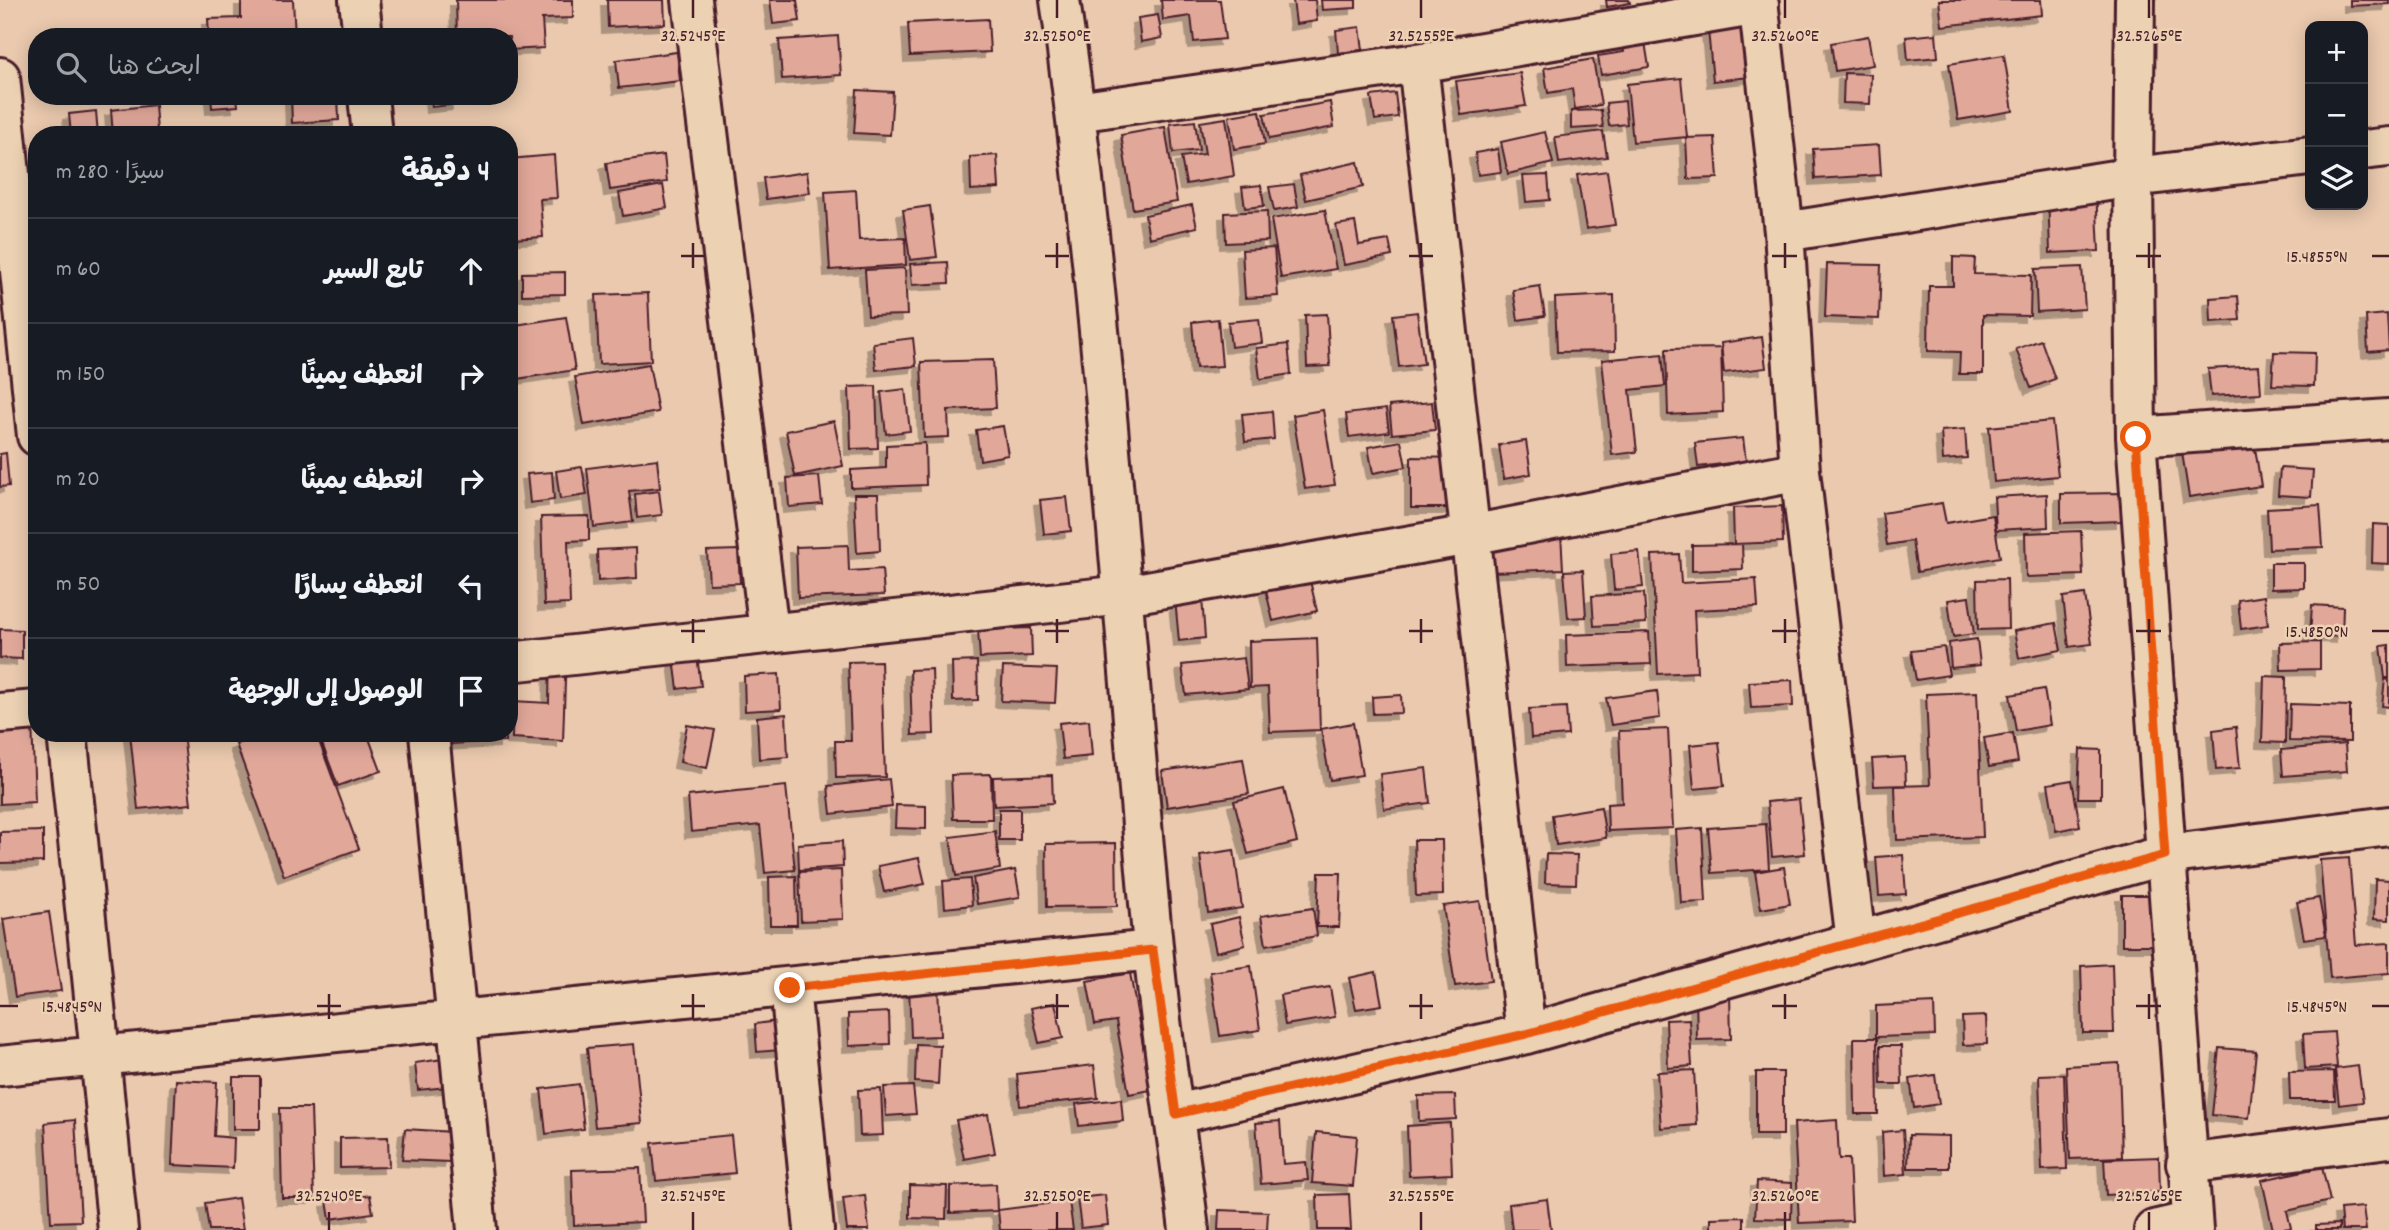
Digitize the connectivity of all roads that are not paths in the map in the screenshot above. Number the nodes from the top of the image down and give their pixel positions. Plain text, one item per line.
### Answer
1 (359, 0) edge
2 (692, 0) edge
3 (1060, 0) edge
4 (2135, 0) edge
5 (1758, 2) edge
6 (361, 28) edge
7 (1418, 63) junction
8 (0, 77) edge
9 (369, 105) edge
10 (1076, 112) junction
11 (371, 126) edge
12 (2389, 146) edge
13 (2368, 149) edge
14 (2305, 157) edge
15 (2133, 177) junction
16 (1784, 232) junction
17 (28, 349) edge
18 (2389, 419) edge
19 (2136, 437) junction
20 (1800, 471) junction
21 (1469, 535) junction
22 (1125, 595) junction
23 (769, 632) junction
24 (518, 661) edge
25 (28, 711) edge
26 (0, 713) edge
27 (68, 742) edge
28 (430, 742) edge
29 (2389, 826) edge
30 (2165, 855) junction
31 (1856, 942) junction
32 (1153, 950) junction
33 (790, 988) junction
34 (456, 1018) junction
35 (1526, 1034) junction
36 (100, 1056) junction
37 (0, 1066) edge
38 (1176, 1114) junction
39 (2389, 1139) edge
40 (2186, 1164) junction
41 (2193, 1226) edge
42 (118, 1230) edge
43 (477, 1230) edge
44 (814, 1230) edge
45 (1189, 1230) edge
46 (2154, 1230) edge

1 - 6 street
2 - 23 street
3 - 10 street
4 - 15 street
5 - 7 street
5 - 16 street
7 - 10 street
7 - 21 street
8 - 17 street
9 - 11 street
10 - 22 street
12 - 13 street
14 - 15 street
15 - 16 street
15 - 19 street
16 - 20 street
18 - 19 street
19 - 30 street
20 - 21 street
20 - 31 street
21 - 22 street
21 - 35 street
22 - 23 street
22 - 32 street
23 - 24 street
25 - 26 street
27 - 36 street
28 - 34 street
29 - 30 street
30 - 31 street
30 - 40 street
31 - 35 street
32 - 33 street
32 - 38 street
33 - 34 street
33 - 44 street
34 - 36 street
34 - 43 street
35 - 38 street
36 - 37 street
36 - 42 street
38 - 45 street
39 - 40 street
40 - 41 street
41 - 46 street

